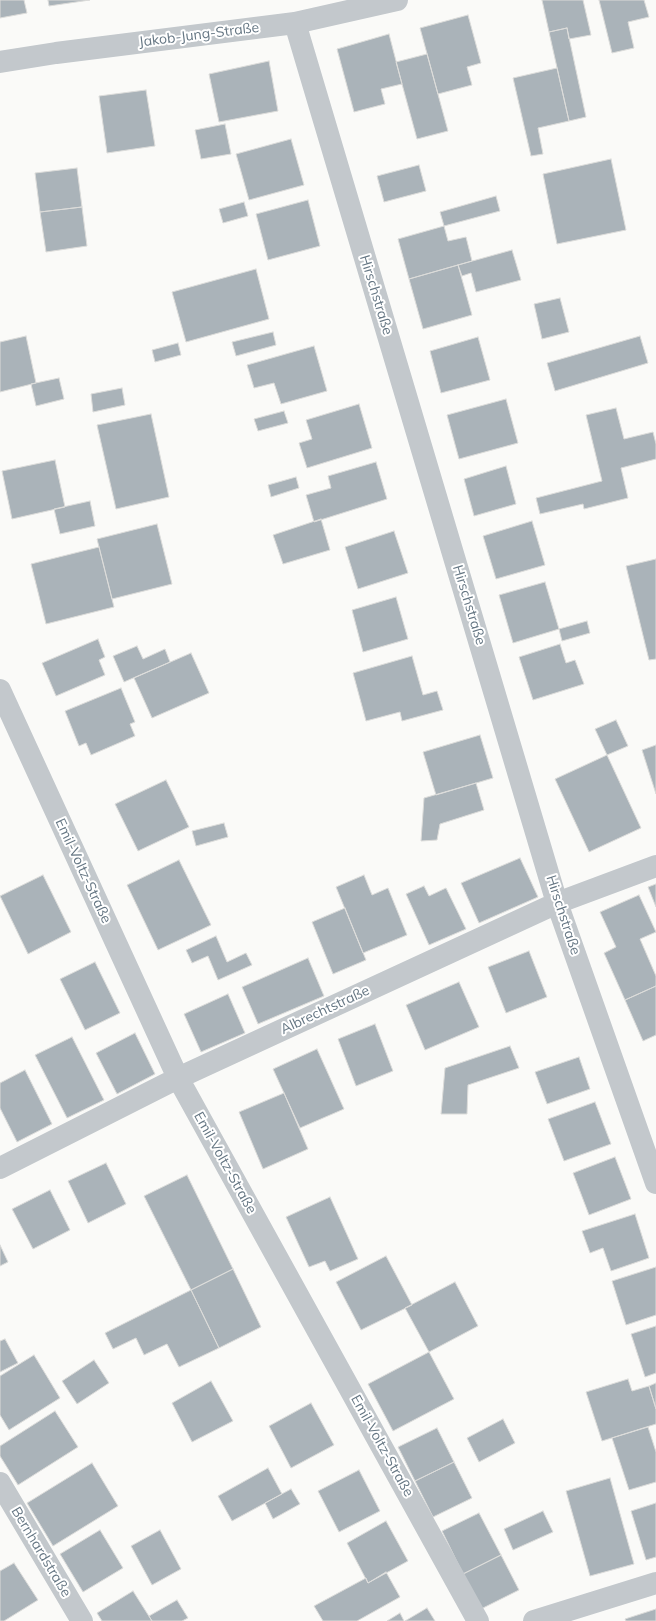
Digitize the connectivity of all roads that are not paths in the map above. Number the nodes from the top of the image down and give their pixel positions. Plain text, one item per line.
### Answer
1 (396, 0) edge
2 (295, 23) junction
3 (0, 62) edge
4 (0, 690) edge
5 (656, 866) edge
6 (557, 903) junction
7 (178, 1078) junction
8 (0, 1168) edge
9 (656, 1183) edge
10 (0, 1483) edge
11 (656, 1583) edge
12 (82, 1621) edge
13 (478, 1621) edge
14 (534, 1621) edge

1 - 2 street, Jakob-Jung-Straße
2 - 3 street, Jakob-Jung-Straße
2 - 6 street, Hirschstraße
4 - 7 street, Emil-Voltz-Straße
5 - 6 street, Albrechtstraße
6 - 7 street, Albrechtstraße
6 - 9 street, Hirschstraße
7 - 8 street, Albrechtstraße
7 - 13 street, Emil-Voltz-Straße
10 - 12 street, Bernhardstraße
11 - 14 street

